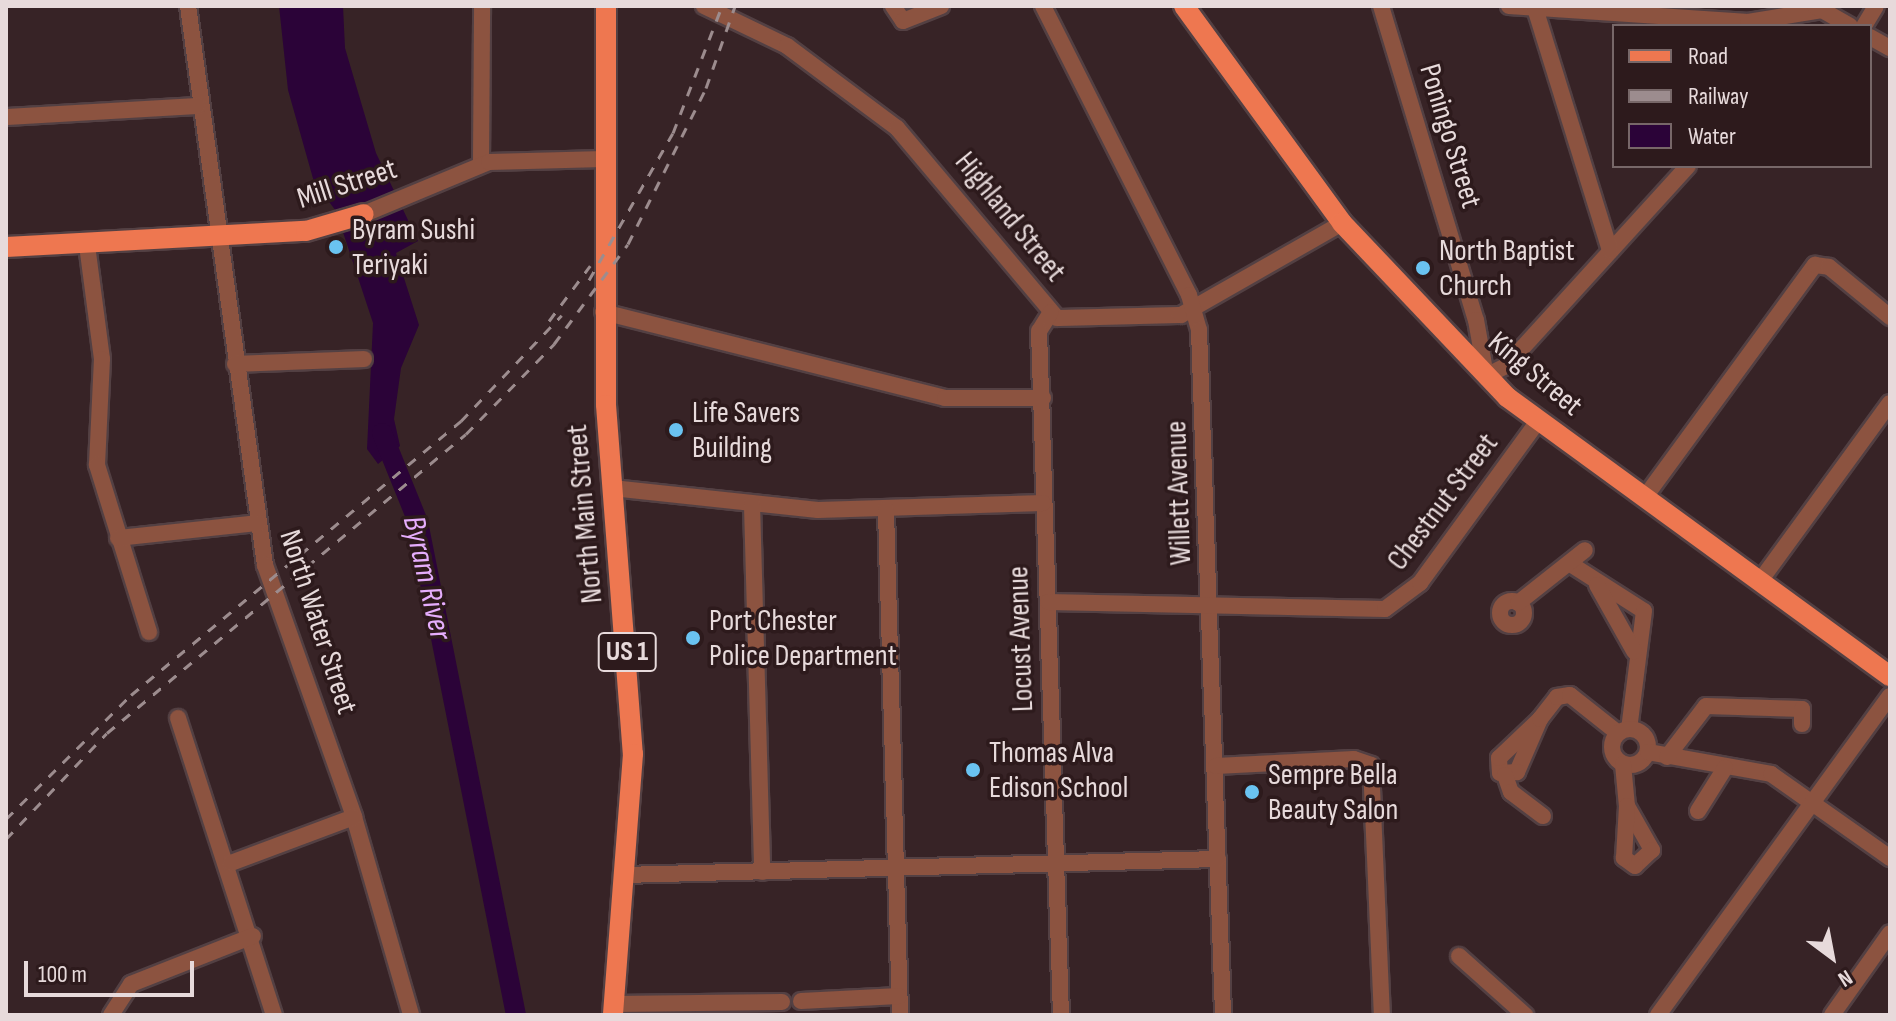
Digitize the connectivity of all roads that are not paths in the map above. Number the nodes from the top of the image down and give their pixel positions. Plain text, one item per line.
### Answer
1 (188, 6) edge
2 (482, 6) edge
3 (606, 6) edge
4 (704, 6) edge
5 (893, 6) edge
6 (941, 6) edge
7 (1043, 6) edge
8 (1184, 6) edge
9 (1381, 6) edge
10 (1509, 6) edge
11 (1876, 6) edge
12 (1535, 8) edge
13 (1819, 8) edge
14 (1761, 17) edge
15 (1847, 24) edge
16 (1865, 24) edge
17 (1872, 38) edge
18 (1890, 48) edge
19 (198, 106) junction
20 (6, 117) edge
21 (604, 159) junction
22 (481, 164) junction
23 (1686, 168) edge
24 (364, 214) joint
25 (1342, 223) junction
26 (216, 236) junction
27 (87, 245) junction
28 (6, 247) edge
29 (1610, 251) junction
30 (1194, 309) junction
31 (603, 312) junction
32 (1051, 312) junction
33 (1890, 317) edge
34 (364, 359) dead end
35 (235, 364) junction
36 (1486, 376) junction
37 (1043, 398) junction
38 (1890, 403) edge
39 (1539, 420) junction
40 (612, 488) junction
41 (1645, 497) junction
42 (1043, 503) junction
43 (752, 505) junction
44 (886, 510) junction
45 (258, 523) junction
46 (118, 538) junction
47 (1585, 550) dead end
48 (1572, 565) junction
49 (1760, 581) junction
50 (1597, 585) junction
51 (1048, 602) junction
52 (1518, 603) dead end
53 (1210, 607) junction
54 (149, 632) dead end
55 (1634, 651) junction
56 (1887, 668) edge
57 (1890, 696) edge
58 (178, 718) dead end
59 (1802, 724) dead end
60 (1624, 731) junction
61 (1648, 752) junction
62 (1667, 757) junction
63 (1623, 764) junction
64 (1216, 766) junction
65 (1725, 768) junction
66 (1813, 804) junction
67 (1627, 806) dead end
68 (1698, 811) dead end
69 (1543, 816) dead end
70 (354, 817) junction
71 (1890, 858) edge
72 (1218, 859) junction
73 (231, 863) junction
74 (1056, 863) junction
75 (895, 869) junction
76 (762, 872) junction
77 (623, 875) junction
78 (1890, 933) edge
79 (253, 936) junction
80 (1459, 956) dead end
81 (899, 996) junction
82 (801, 1001) dead end
83 (782, 1002) dead end
84 (614, 1009) edge
85 (122, 1012) edge
86 (274, 1015) edge
87 (411, 1015) edge
88 (900, 1015) edge
89 (1061, 1015) edge
90 (1223, 1015) edge
91 (1382, 1015) edge
92 (1525, 1015) edge
93 (1658, 1015) edge
94 (1832, 1015) edge

1 - 19 street, North Water Street
2 - 22 street
3 - 21 main road, North Main Street / US 1
4 - 32 street, Highland Street
5 - 6 street
7 - 30 street, Willett Avenue
8 - 25 main road, King Street
9 - 36 street, Poningo Street
10 - 12 street
11 - 16 street
12 - 14 street
12 - 29 street
13 - 14 street
13 - 15 street
17 - 18 street
19 - 20 street
19 - 26 street, North Water Street
21 - 22 street, Mill Street
21 - 31 main road, North Main Street / US 1
22 - 24 street, Mill Street
23 - 29 street
24 - 26 main road, Mill Street
25 - 30 street, Highland Street
25 - 36 main road, King Street
26 - 27 main road, Mill Street
26 - 35 street, North Water Street
27 - 28 main road, Mill Street
27 - 46 street
29 - 36 street
30 - 32 street, Highland Street
30 - 53 street, Willett Avenue
31 - 37 street
31 - 40 main road, North Main Street / US 1
32 - 37 street, Locust Avenue
33 - 41 street
34 - 35 street
35 - 45 street, North Water Street
36 - 39 main road, King Street
37 - 42 street, Locust Avenue
38 - 49 street
39 - 41 main road, King Street
39 - 53 street, Chestnut Street
40 - 43 street
40 - 77 main road, North Main Street / US 1
41 - 49 main road, King Street
42 - 44 street
42 - 51 street, Locust Avenue
43 - 44 street
43 - 76 street
44 - 75 street
45 - 46 street
45 - 70 street, North Water Street
46 - 54 street
47 - 48 street
48 - 50 street
48 - 52 street
49 - 56 main road, King Street
50 - 55 street
50 - 55 street
51 - 53 street, Chestnut Street
51 - 74 street, Locust Avenue
53 - 64 street, Willett Avenue
55 - 60 street
57 - 66 street
58 - 73 street
59 - 62 street
60 - 61 street
60 - 63 street
60 - 69 street
61 - 62 street
61 - 63 street
62 - 65 street
63 - 67 street
64 - 72 street, Willett Avenue
64 - 91 street
65 - 66 street
65 - 68 street
66 - 71 street
66 - 93 street
70 - 73 street
70 - 87 street, North Water Street
72 - 74 street
72 - 90 street, Willett Avenue
73 - 79 street
74 - 75 street
74 - 89 street, Locust Avenue
75 - 76 street
75 - 81 street
76 - 77 street
77 - 84 main road, North Main Street / US 1
78 - 94 street
79 - 85 street
79 - 86 street
80 - 92 street
81 - 82 street
81 - 88 street
83 - 84 street

